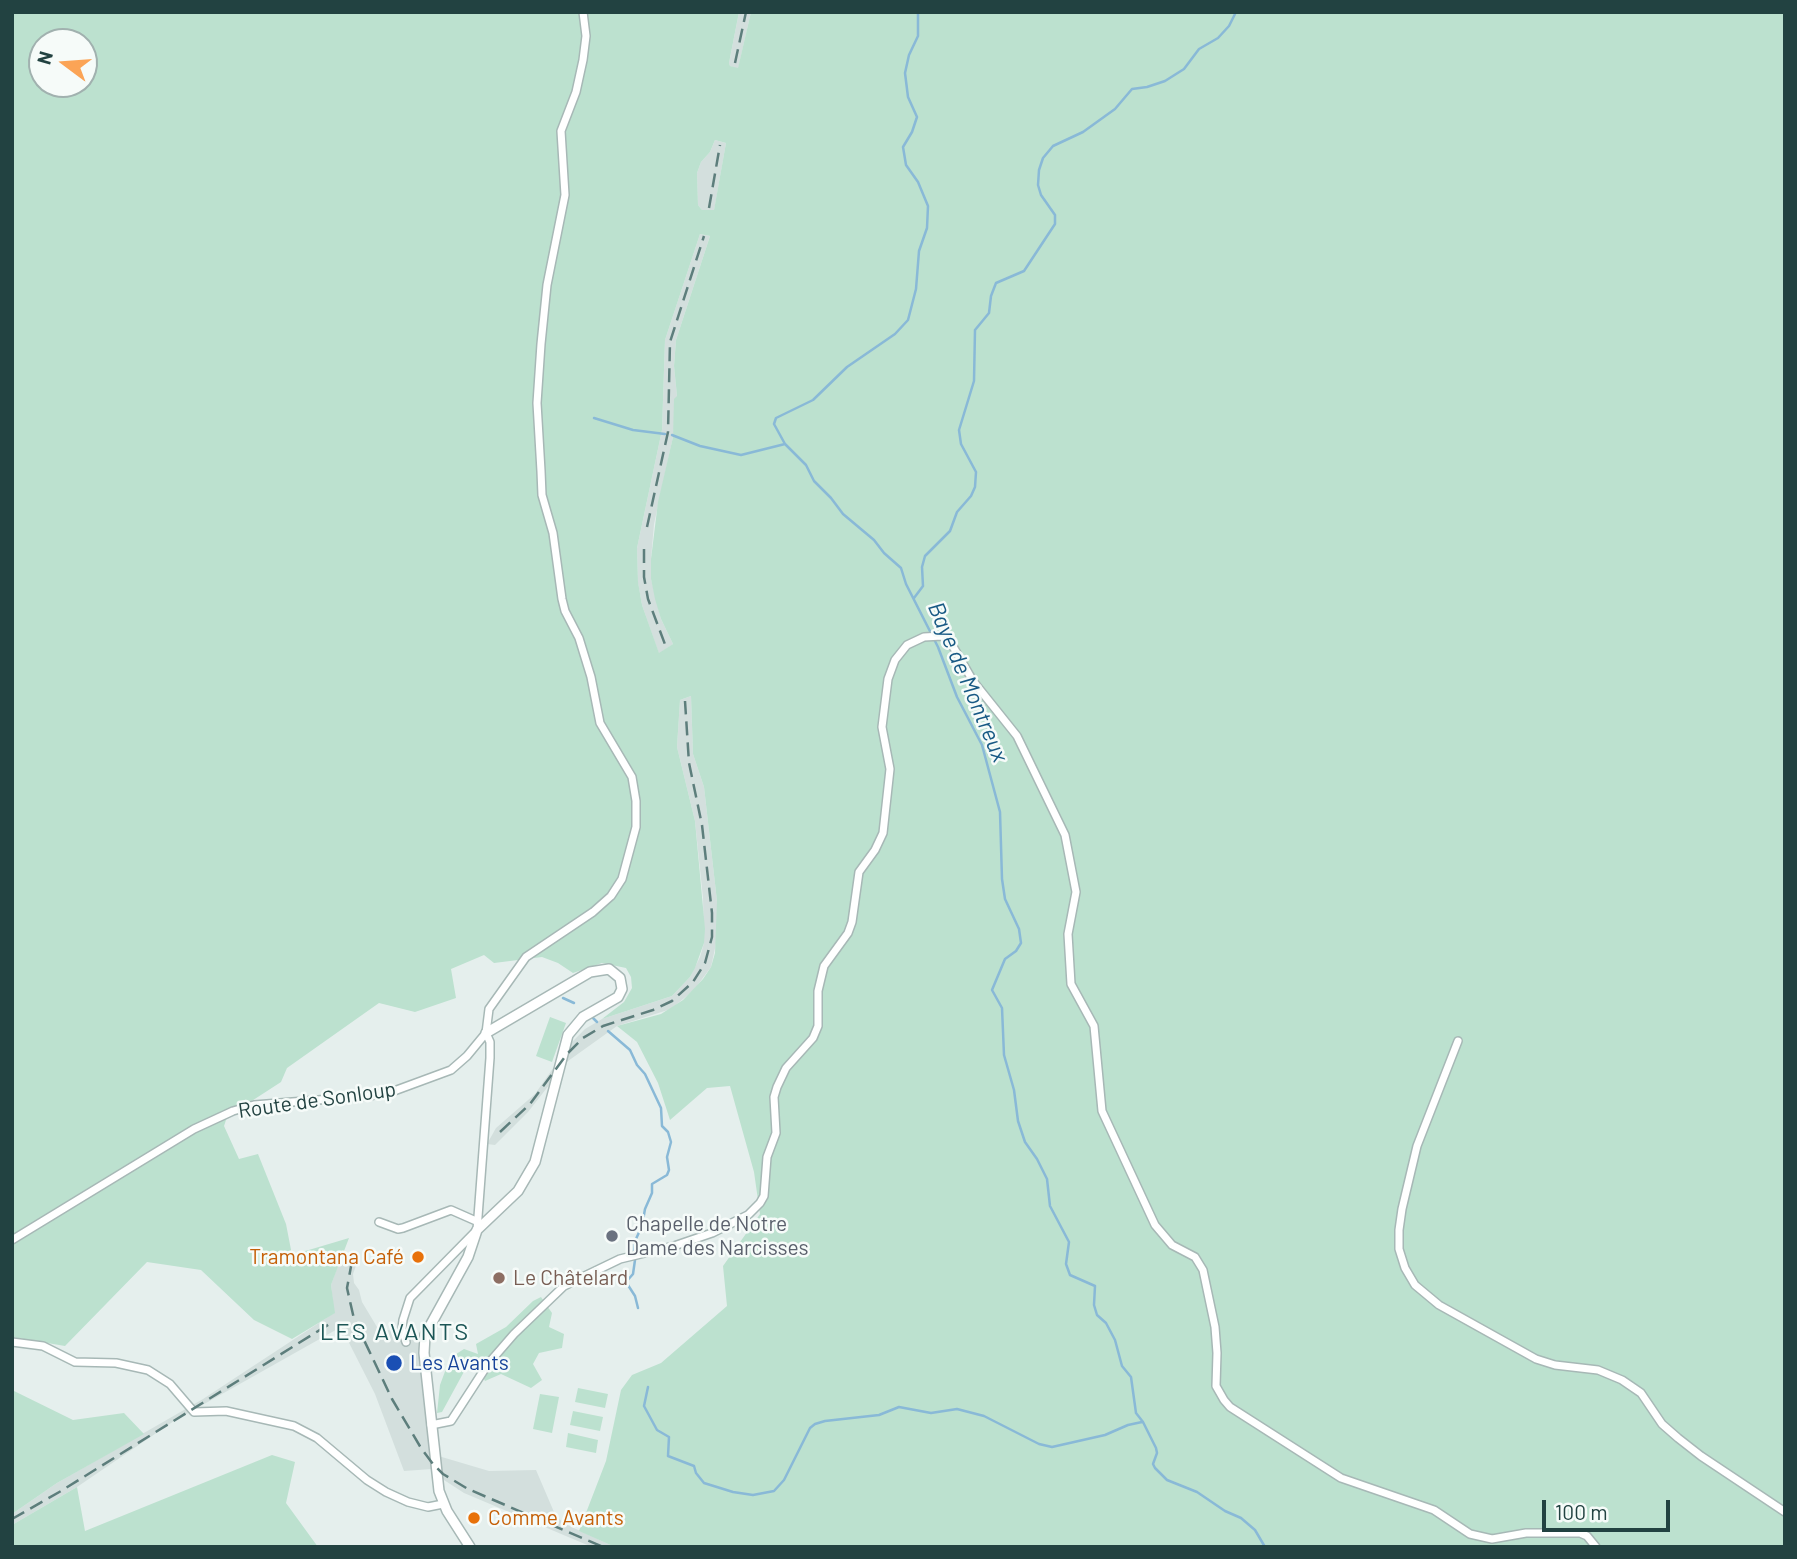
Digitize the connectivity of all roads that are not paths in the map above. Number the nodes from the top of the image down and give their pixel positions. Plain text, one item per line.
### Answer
1 (583, 12) edge
2 (486, 1032) junction
3 (1458, 1041) dead end
4 (379, 1222) dead end
5 (476, 1225) junction
6 (12, 1240) edge
7 (12, 1342) edge
8 (405, 1342) dead end
9 (431, 1425) junction
10 (443, 1504) junction
11 (1785, 1512) edge
12 (470, 1547) edge
13 (1596, 1547) edge

1 - 2 street
2 - 5 street
2 - 5 street, Route de Sonloup
2 - 6 street, Route de Sonloup
3 - 11 street
4 - 5 street
5 - 8 street
5 - 9 street
7 - 10 street
9 - 10 street
9 - 13 street
10 - 12 street

